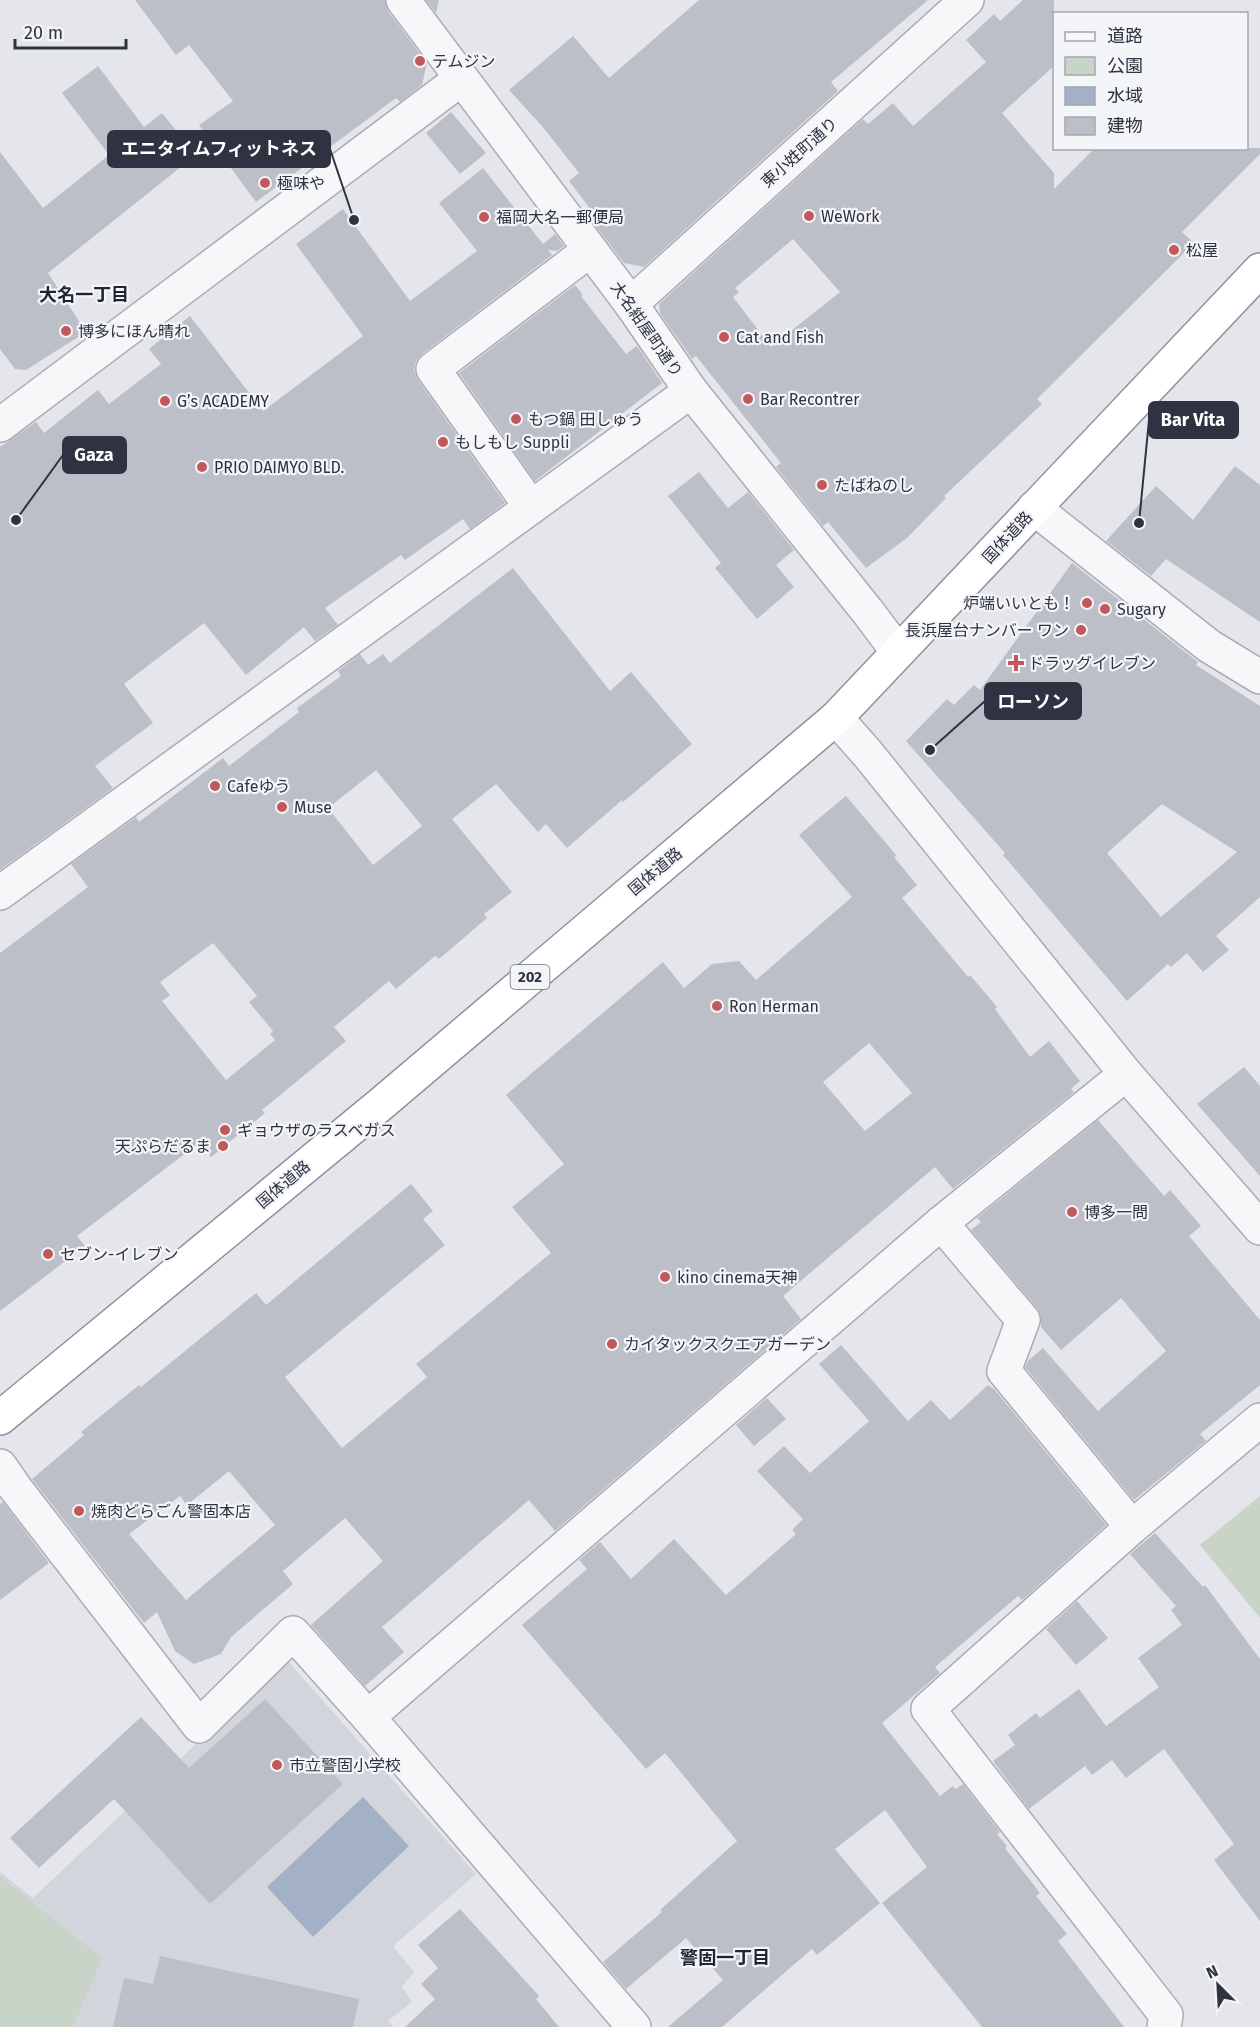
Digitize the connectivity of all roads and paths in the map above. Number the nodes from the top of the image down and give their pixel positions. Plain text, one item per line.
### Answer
1 (403, 0) edge
2 (967, 0) edge
3 (461, 79) junction
4 (590, 250) junction
5 (1260, 270) edge
6 (631, 304) junction
7 (691, 391) junction
8 (4, 413) edge
9 (531, 507) junction
10 (1034, 508) junction
11 (898, 652) junction
12 (1260, 677) edge
13 (836, 718) junction
14 (0, 893) edge
15 (1126, 1074) junction
16 (941, 1223) junction
17 (1260, 1228) edge
18 (0, 1418) edge
19 (1260, 1420) edge
20 (0, 1466) edge
21 (1132, 1527) junction
22 (368, 1717) junction
23 (634, 2027) edge
24 (1164, 2027) edge

1 - 3 street, 大名紺屋町通り
2 - 6 street, 東小姓町通り
3 - 4 street, 大名紺屋町通り
3 - 8 street
4 - 6 street, 大名紺屋町通り
4 - 9 street
5 - 10 highway, 国体道路 / 202
6 - 7 street, 大名紺屋町通り
7 - 9 street
7 - 11 street, 大名紺屋町通り
9 - 14 street
10 - 11 highway, 国体道路 / 202
10 - 12 street
11 - 13 highway, 国体道路 / 202
13 - 15 street
13 - 18 highway, 国体道路 / 202
15 - 16 street
15 - 17 street
16 - 21 street
16 - 22 street
19 - 21 street
20 - 22 street
21 - 24 street
22 - 23 street

